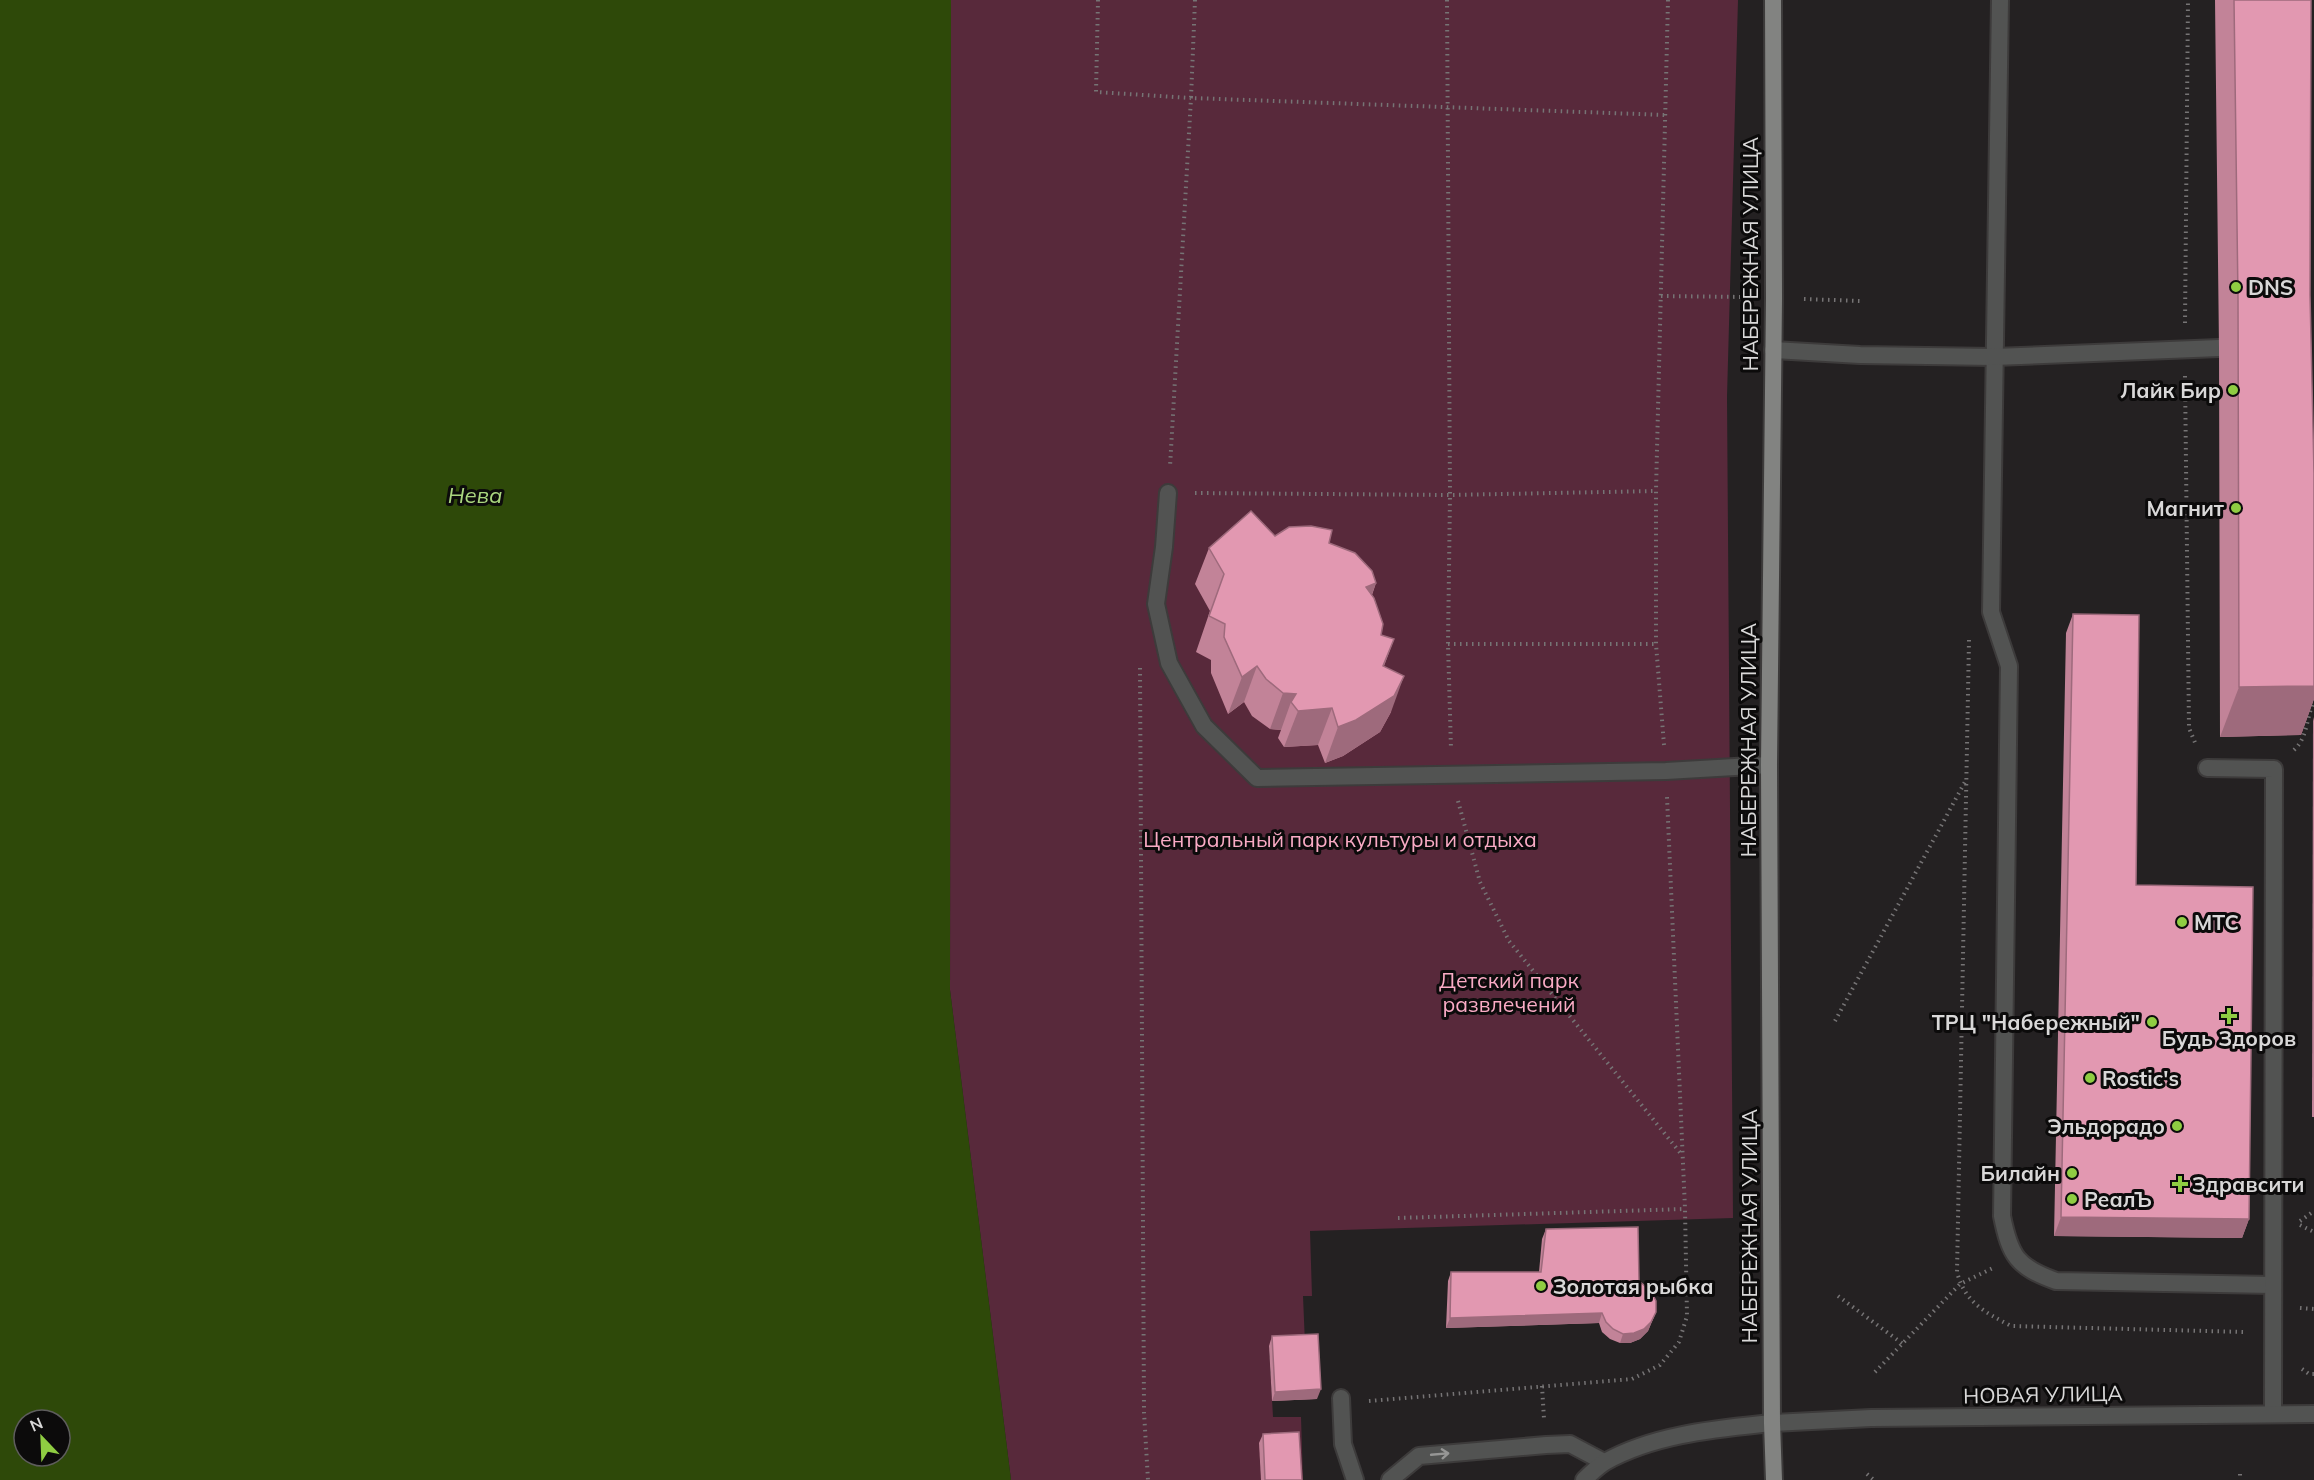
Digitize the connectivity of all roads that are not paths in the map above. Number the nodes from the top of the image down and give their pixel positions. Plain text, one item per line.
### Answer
1 (1773, 0) edge
2 (2000, 0) edge
3 (2219, 348) dead end
4 (1773, 350) junction
5 (1994, 357) junction
6 (1168, 493) road end
7 (1770, 765) junction
8 (2207, 768) road end
9 (2273, 1285) junction
10 (1341, 1401) road end
11 (2273, 1414) junction
12 (2314, 1414) edge
13 (1772, 1423) junction
14 (1604, 1462) junction
15 (1355, 1480) edge
16 (1390, 1480) edge
17 (1584, 1480) edge
18 (1606, 1480) edge
19 (1774, 1480) edge

1 - 4 main road, НАБЕРЕЖНАЯ УЛИЦА
2 - 5 street
3 - 5 street
4 - 5 street
4 - 7 main road, НАБЕРЕЖНАЯ УЛИЦА
5 - 9 street
6 - 7 street
7 - 13 main road, НАБЕРЕЖНАЯ УЛИЦА
8 - 9 street
9 - 11 street
10 - 15 street
11 - 12 street, НОВАЯ УЛИЦА
11 - 13 street, НОВАЯ УЛИЦА
13 - 14 street, НОВАЯ УЛИЦА
13 - 19 main road, НАБЕРЕЖНАЯ УЛИЦА
16 -> 14 street
14 - 17 street, НОВАЯ УЛИЦА
14 - 18 street

